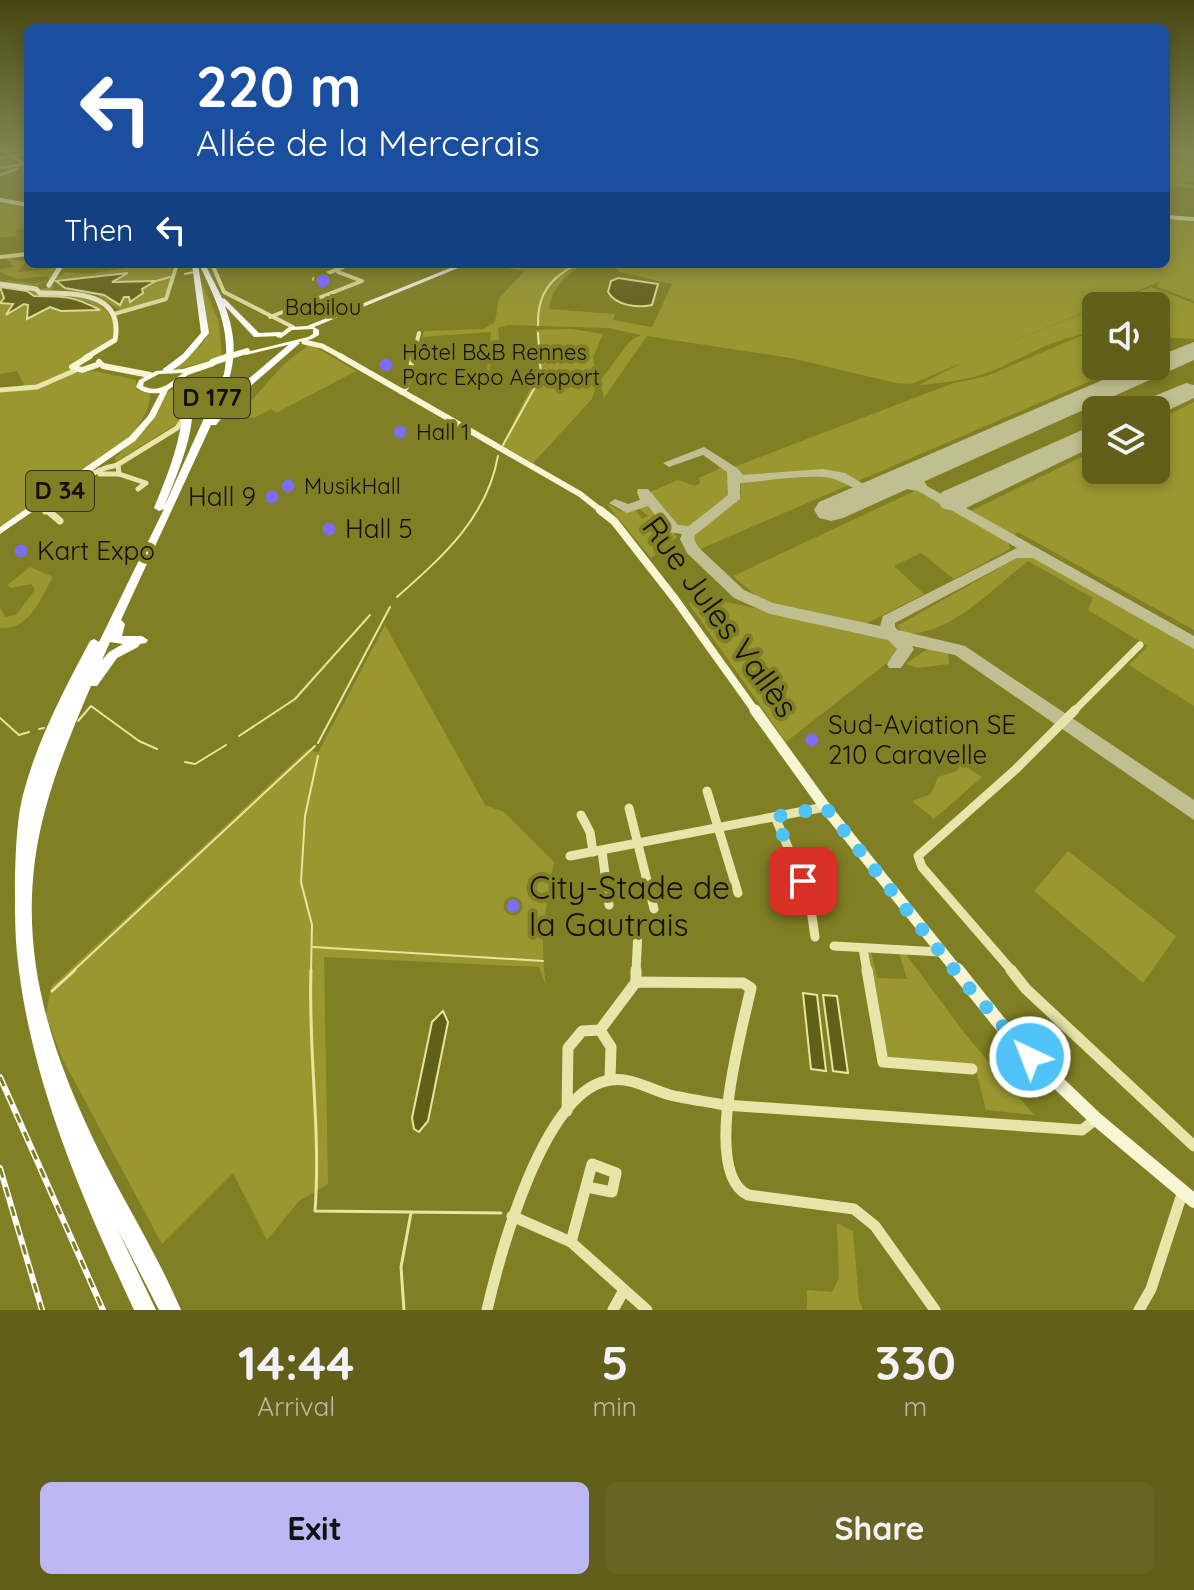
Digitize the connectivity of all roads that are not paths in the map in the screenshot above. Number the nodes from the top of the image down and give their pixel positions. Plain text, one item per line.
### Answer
1 (1170, 217) edge
2 (1194, 219) edge
3 (24, 254) edge
4 (0, 257) edge
5 (59, 268) edge
6 (176, 268) edge
7 (200, 268) edge
8 (202, 268) edge
9 (203, 268) edge
10 (214, 268) edge
11 (344, 268) edge
12 (456, 268) edge
13 (338, 272) junction
14 (314, 279) dead end
15 (0, 283) edge
16 (44, 287) junction
17 (56, 290) junction
18 (114, 314) junction
19 (275, 320) junction
20 (293, 327) junction
21 (313, 331) junction
22 (419, 333) dead end
23 (282, 336) junction
24 (300, 342) junction
25 (322, 346) junction
26 (94, 364) junction
27 (166, 371) junction
28 (72, 372) joint
29 (150, 375) junction
30 (180, 375) junction
31 (141, 381) junction
32 (170, 388) junction
33 (0, 390) edge
34 (152, 391) junction
35 (188, 392) junction
36 (401, 392) junction
37 (146, 422) junction
38 (119, 449) junction
39 (116, 469) junction
40 (138, 489) dead end
41 (60, 521) dead end
42 (155, 526) junction
43 (0, 531) edge
44 (115, 640) junction
45 (1140, 645) dead end
46 (105, 665) junction
47 (44, 782) junction
48 (707, 791) dead end
49 (825, 807) junction
50 (629, 808) dead end
51 (581, 815) dead end
52 (775, 817) junction
53 (718, 827) junction
54 (640, 843) junction
55 (598, 851) junction
56 (570, 856) dead end
57 (738, 893) dead end
58 (609, 905) dead end
59 (654, 909) dead end
60 (638, 930) dead end
61 (815, 937) dead end
62 (834, 946) dead end
63 (863, 948) junction
64 (940, 952) junction
65 (636, 982) junction
66 (600, 1030) junction
67 (972, 1069) dead end
68 (610, 1079) junction
69 (725, 1105) junction
70 (567, 1111) junction
71 (1096, 1119) junction
72 (1194, 1146) edge
73 (587, 1187) dead end
74 (1183, 1191) junction
75 (1194, 1201) edge
76 (512, 1216) junction
77 (571, 1242) junction
78 (624, 1290) junction
79 (145, 1310) edge
80 (170, 1310) edge
81 (487, 1310) edge
82 (613, 1310) edge
83 (647, 1310) edge
84 (935, 1310) edge
85 (1139, 1310) edge

1 - 2 street
3 - 4 street
5 - 16 street
6 - 18 street
7 - 27 highway
8 - 42 highway, D 177
9 - 23 highway
10 - 19 street
11 - 13 street
12 - 21 main road
13 - 14 street
13 - 19 street
15 - 16 street
16 - 17 street
16 - 17 street
17 - 18 street
18 - 26 street
19 - 20 street
19 - 23 street
20 - 21 main road
20 - 23 main road
21 - 24 main road
21 - 25 street
22 - 36 street
23 - 24 main road
23 - 30 main road, bridge
24 - 25 street
24 - 42 highway
25 - 36 street, Rue Jules Vallès
26 - 28 street
26 - 29 street
26 - 31 street
27 - 29 main road
27 - 30 main road
28 - 33 street
29 - 31 main road
30 - 32 main road
31 - 34 main road
32 - 34 main road
32 - 35 highway
32 - 37 main road, D 34
34 - 37 main road
35 - 39 street
35 - 42 highway
36 - 49 street, Rue Jules Vallès
37 - 38 main road, D 34
38 - 39 street
38 - 43 main road, D 34
39 - 40 street
39 - 41 street
42 - 44 highway
42 - 47 highway, D 177
42 - 79 highway, D 177
44 - 46 highway
44 - 46 highway
45 - 72 street
46 - 47 highway
47 - 80 highway, D 177
48 - 53 street
49 - 52 street
49 - 64 street, Rue Jules Vallès
50 - 54 street
51 - 55 street
52 - 53 street
52 - 61 street
53 - 54 street
53 - 57 street
54 - 55 street
54 - 59 street
55 - 56 street
55 - 58 street
60 - 65 street
62 - 63 street
63 - 64 street
63 - 67 street
64 - 71 street, Rue Jules Vallès
65 - 66 street
65 - 69 street
66 - 68 street
66 - 70 street
68 - 69 street
68 - 70 street
69 - 71 street
69 - 84 street
70 - 76 street
71 - 74 street, Rue Jules Vallès
73 - 77 street
74 - 75 street, Rue Jules Vallès
74 - 85 street
76 - 77 street
76 - 81 street
77 - 78 street
78 - 82 street
78 - 83 street

